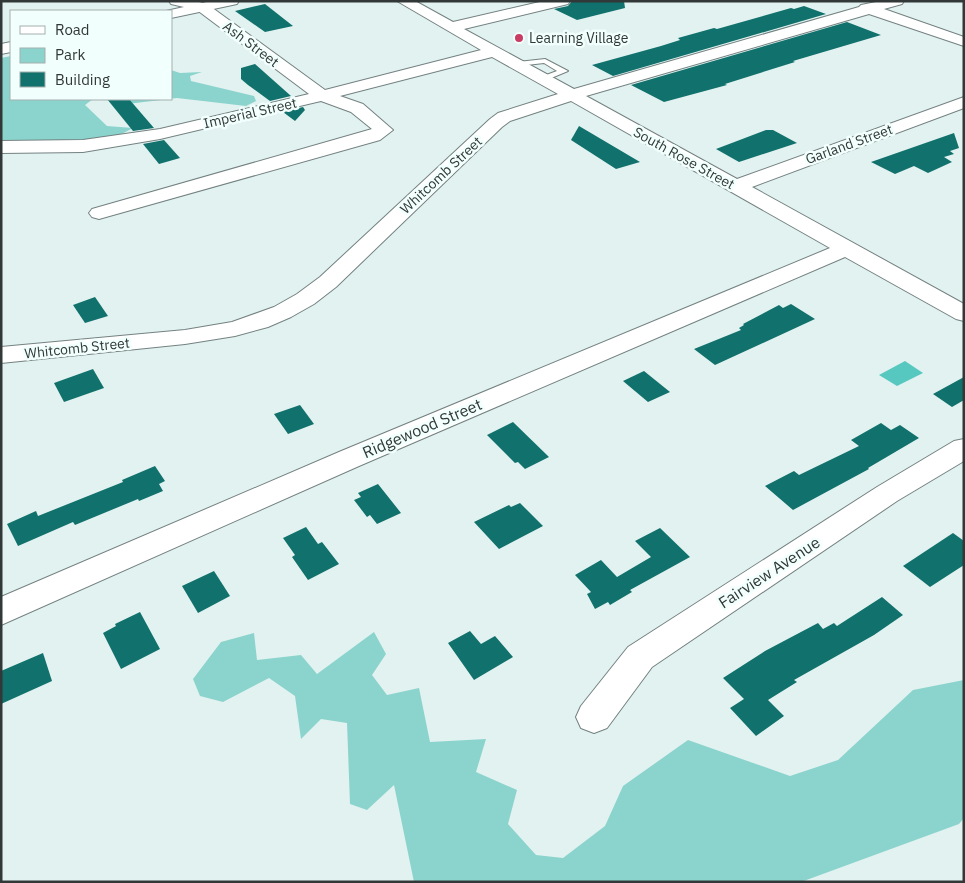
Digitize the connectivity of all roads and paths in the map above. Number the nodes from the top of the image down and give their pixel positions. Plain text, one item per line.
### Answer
1 (176, 1) edge
2 (232, 1) edge
3 (404, 1) edge
4 (563, 1) edge
5 (848, 1) edge
6 (897, 1) edge
7 (202, 7) junction
8 (870, 9) junction
9 (172, 14) edge
10 (452, 27) junction
11 (964, 42) edge
12 (495, 51) junction
13 (572, 95) junction
14 (322, 96) junction
15 (964, 102) edge
16 (1, 147) edge
17 (735, 187) junction
18 (99, 213) dead end
19 (844, 249) junction
20 (964, 314) edge
21 (1, 355) edge
22 (964, 448) edge
23 (1, 612) edge
24 (594, 717) dead end

1 - 7 street, Ash Street
2 - 7 street
3 - 10 street, South Rose Street
4 - 10 street
5 - 8 street
6 - 8 street, Whitcomb Street
7 - 9 street
7 - 14 street, Ash Street
8 - 11 street
8 - 13 street, Whitcomb Street
10 - 12 street, South Rose Street
12 - 13 street, South Rose Street
12 - 14 street, Imperial Street
13 - 17 street, South Rose Street
13 - 21 street, Whitcomb Street
14 - 16 street, Imperial Street
14 - 18 street
15 - 17 street, Garland Street
17 - 19 street, South Rose Street
19 - 20 street, South Rose Street
19 - 23 street, Ridgewood Street
22 - 24 street, Fairview Avenue

